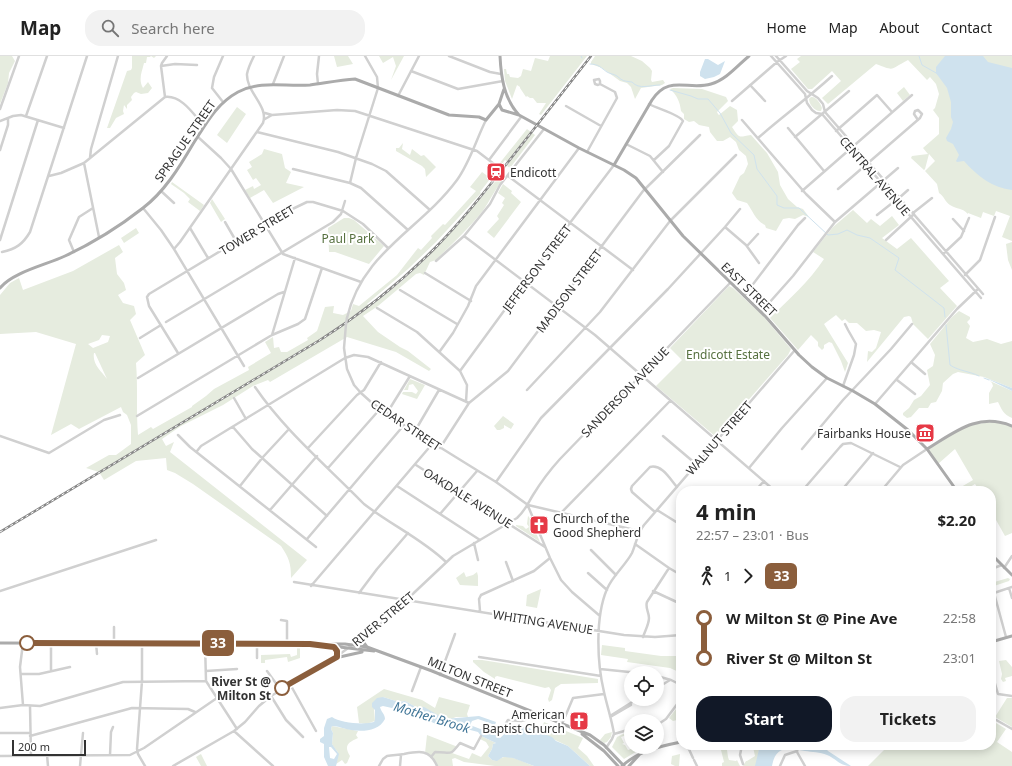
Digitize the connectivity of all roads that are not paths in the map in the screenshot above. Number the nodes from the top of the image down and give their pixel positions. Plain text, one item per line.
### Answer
1 (19, 56) edge
2 (47, 56) edge
3 (87, 56) edge
4 (118, 56) edge
5 (167, 56) edge
6 (223, 56) edge
7 (254, 56) edge
8 (284, 56) edge
9 (318, 56) edge
10 (365, 56) edge
11 (419, 56) edge
12 (449, 56) edge
13 (500, 56) edge
14 (748, 56) edge
15 (771, 56) edge
16 (776, 56) edge
17 (786, 56) edge
18 (780, 61) junction
19 (777, 62) junction
20 (197, 65) dead end
21 (161, 66) junction
22 (411, 71) junction
23 (501, 74) junction
24 (832, 76) dead end
25 (503, 81) junction
26 (273, 84) junction
27 (318, 84) junction
28 (600, 84) dead end
29 (750, 85) junction
30 (249, 88) junction
31 (378, 88) junction
32 (504, 89) junction
33 (849, 91) dead end
34 (812, 94) junction
35 (912, 95) dead end
36 (398, 96) junction
37 (165, 97) junction
38 (806, 99) junction
39 (510, 100) junction
40 (732, 101) dead end
41 (222, 102) junction
42 (500, 102) junction
43 (765, 102) dead end
44 (649, 104) junction
45 (511, 105) junction
46 (566, 106) dead end
47 (0, 109) edge
48 (504, 110) junction
49 (493, 112) junction
50 (825, 112) junction
51 (892, 112) junction
52 (264, 113) junction
53 (822, 114) junction
54 (272, 115) junction
55 (369, 115) junction
56 (26, 116) junction
57 (520, 116) junction
58 (8, 118) junction
59 (265, 119) junction
60 (38, 120) junction
61 (486, 120) junction
62 (742, 120) dead end
63 (918, 120) junction
64 (0, 121) edge
65 (204, 126) junction
66 (601, 126) junction
67 (64, 128) junction
68 (788, 128) dead end
69 (839, 128) junction
70 (544, 129) junction
71 (836, 131) junction
72 (257, 132) junction
73 (700, 135) dead end
74 (198, 137) junction
75 (795, 137) junction
76 (758, 138) junction
77 (626, 144) junction
78 (854, 145) junction
79 (579, 148) junction
80 (851, 148) junction
81 (0, 150) edge
82 (473, 150) junction
83 (587, 152) junction
84 (736, 155) dead end
85 (90, 158) junction
86 (356, 158) junction
87 (489, 160) junction
88 (654, 160) junction
89 (869, 162) junction
90 (84, 163) junction
91 (865, 164) junction
92 (614, 165) junction
93 (498, 167) dead end
94 (898, 168) dead end
95 (231, 169) junction
96 (293, 169) dead end
97 (824, 171) junction
98 (663, 172) junction
99 (48, 176) junction
100 (508, 176) junction
101 (884, 180) junction
102 (350, 182) junction
103 (881, 182) junction
104 (645, 189) junction
105 (838, 189) dead end
106 (802, 190) junction
107 (908, 190) dead end
108 (161, 191) junction
109 (899, 198) junction
110 (932, 198) dead end
111 (539, 200) junction
112 (896, 200) junction
113 (345, 201) dead end
114 (174, 203) dead end
115 (93, 208) junction
116 (143, 208) junction
117 (740, 209) dead end
118 (430, 210) junction
119 (343, 211) junction
120 (913, 214) junction
121 (876, 215) dead end
122 (996, 216) dead end
123 (911, 217) junction
124 (804, 218) dead end
125 (953, 218) dead end
126 (969, 218) dead end
127 (670, 221) junction
128 (224, 222) dead end
129 (834, 222) junction
130 (570, 223) junction
131 (264, 225) junction
132 (725, 227) junction
133 (190, 228) junction
134 (408, 230) junction
135 (964, 231) junction
136 (758, 234) dead end
137 (99, 236) junction
138 (464, 236) junction
139 (0, 240) edge
140 (886, 240) dead end
141 (236, 241) junction
142 (747, 246) junction
143 (602, 247) junction
144 (388, 248) junction
145 (174, 249) junction
146 (1, 250) edge
147 (946, 251) junction
148 (74, 252) junction
149 (281, 253) junction
150 (700, 254) junction
151 (943, 254) junction
152 (0, 255) edge
153 (208, 258) junction
154 (295, 258) junction
155 (495, 259) junction
156 (436, 261) dead end
157 (759, 263) dead end
158 (322, 268) junction
159 (187, 270) junction
160 (633, 270) junction
161 (424, 273) dead end
162 (966, 274) junction
163 (963, 277) junction
164 (0, 281) edge
165 (361, 282) junction
166 (525, 282) junction
167 (730, 283) junction
168 (3, 284) junction
169 (0, 288) edge
170 (978, 289) junction
171 (400, 290) dead end
172 (976, 291) junction
173 (284, 292) junction
174 (983, 294) dead end
175 (744, 296) junction
176 (981, 298) dead end
177 (204, 299) junction
178 (471, 301) junction
179 (557, 306) junction
180 (377, 308) dead end
181 (760, 312) junction
182 (166, 322) dead end
183 (457, 324) junction
184 (846, 324) dead end
185 (912, 324) dead end
186 (161, 325) junction
187 (222, 327) junction
188 (586, 328) junction
189 (272, 335) junction
190 (140, 338) dead end
191 (610, 348) junction
192 (795, 350) junction
193 (440, 352) junction
194 (178, 353) junction
195 (238, 355) junction
196 (345, 358) junction
197 (381, 362) junction
198 (911, 362) junction
199 (244, 366) dead end
200 (460, 371) junction
201 (641, 374) junction
202 (925, 374) dead end
203 (410, 376) junction
204 (138, 378) dead end
205 (827, 378) junction
206 (896, 380) junction
207 (843, 386) junction
208 (255, 387) dead end
209 (439, 390) junction
210 (527, 390) dead end
211 (853, 391) junction
212 (360, 393) junction
213 (915, 394) dead end
214 (234, 398) dead end
215 (670, 400) junction
216 (467, 403) junction
217 (875, 404) junction
218 (268, 405) junction
219 (380, 409) junction
220 (387, 414) junction
221 (120, 415) dead end
222 (137, 416) dead end
223 (246, 419) junction
224 (404, 425) junction
225 (1012, 426) edge
226 (233, 427) junction
227 (289, 429) junction
228 (415, 431) junction
229 (178, 435) dead end
230 (0, 436) edge
231 (663, 436) dead end
232 (716, 440) junction
233 (433, 443) junction
234 (308, 448) junction
235 (440, 448) junction
236 (802, 449) dead end
237 (927, 449) junction
238 (197, 452) junction
239 (873, 454) junction
240 (317, 456) junction
241 (263, 457) junction
242 (696, 464) junction
243 (416, 465) junction
244 (900, 467) junction
245 (328, 468) junction
246 (749, 468) junction
247 (477, 471) junction
248 (764, 481) junction
249 (496, 482) junction
250 (292, 485) junction
251 (240, 486) junction
252 (397, 486) junction
253 (676, 486) edge
254 (678, 486) edge
255 (760, 486) edge
256 (770, 486) edge
257 (806, 486) edge
258 (844, 486) edge
259 (884, 486) edge
260 (953, 486) edge
261 (676, 488) edge
262 (350, 490) junction
263 (459, 492) junction
264 (528, 505) junction
265 (270, 510) junction
266 (656, 511) junction
267 (374, 512) junction
268 (561, 513) junction
269 (440, 514) junction
270 (327, 516) junction
271 (676, 522) edge
272 (509, 524) junction
273 (639, 531) junction
274 (408, 533) junction
275 (306, 539) junction
276 (156, 540) dead end
277 (480, 540) junction
278 (474, 543) junction
279 (635, 544) junction
280 (316, 547) dead end
281 (545, 547) junction
282 (591, 550) dead end
283 (1012, 556) edge
284 (550, 558) junction
285 (996, 559) edge
286 (478, 560) dead end
287 (446, 562) junction
288 (506, 562) dead end
289 (1003, 566) junction
290 (669, 568) junction
291 (996, 568) edge
292 (676, 572) edge
293 (588, 573) dead end
294 (616, 575) junction
295 (1012, 575) edge
296 (513, 581) junction
297 (294, 582) dead end
298 (311, 586) junction
299 (1010, 588) edge
300 (607, 590) junction
301 (0, 591) edge
302 (653, 591) junction
303 (996, 592) edge
304 (359, 593) junction
305 (1012, 598) edge
306 (406, 600) junction
307 (676, 602) edge
308 (996, 606) edge
309 (480, 611) junction
310 (600, 616) junction
311 (280, 620) dead end
312 (114, 627) dead end
313 (600, 631) junction
314 (455, 634) dead end
315 (364, 635) junction
316 (676, 635) edge
317 (1012, 636) edge
318 (642, 637) junction
319 (1006, 637) junction
320 (996, 640) edge
321 (0, 643) edge
322 (23, 643) junction
323 (51, 643) junction
324 (96, 643) junction
325 (114, 643) junction
326 (142, 643) junction
327 (207, 643) junction
328 (257, 643) junction
329 (287, 644) junction
330 (310, 644) junction
331 (352, 644) junction
332 (334, 647) junction
333 (348, 648) junction
334 (367, 649) junction
335 (97, 654) dead end
336 (479, 657) dead end
337 (257, 658) dead end
338 (336, 658) junction
339 (421, 667) junction
340 (70, 668) dead end
341 (237, 669) dead end
342 (600, 669) junction
343 (206, 671) junction
344 (267, 671) dead end
345 (624, 671) edge
346 (51, 672) junction
347 (21, 674) junction
348 (440, 675) junction
349 (600, 676) junction
350 (664, 678) edge
351 (671, 680) junction
352 (142, 681) junction
353 (206, 682) junction
354 (676, 682) edge
355 (290, 684) junction
356 (664, 684) edge
357 (280, 689) junction
358 (996, 689) edge
359 (412, 691) dead end
360 (604, 694) junction
361 (271, 696) junction
362 (1012, 696) edge
363 (217, 698) junction
364 (24, 705) junction
365 (30, 706) junction
366 (626, 706) edge
367 (629, 706) edge
368 (676, 706) edge
369 (0, 708) edge
370 (140, 708) junction
371 (530, 711) junction
372 (195, 712) junction
373 (610, 716) junction
374 (664, 720) edge
375 (996, 720) edge
376 (562, 724) junction
377 (113, 727) dead end
378 (237, 729) junction
379 (1012, 729) edge
380 (502, 730) dead end
381 (234, 731) junction
382 (316, 731) dead end
383 (624, 731) edge
384 (0, 733) edge
385 (83, 733) dead end
386 (614, 734) junction
387 (30, 735) junction
388 (481, 736) dead end
389 (303, 737) dead end
390 (676, 743) edge
391 (606, 749) junction
392 (689, 750) edge
393 (741, 750) edge
394 (797, 750) joint
395 (137, 752) junction
396 (47, 755) junction
397 (82, 755) junction
398 (110, 755) junction
399 (401, 755) junction
400 (639, 755) junction
401 (0, 756) edge
402 (31, 756) junction
403 (431, 757) junction
404 (743, 764) dead end
405 (48, 766) edge
406 (80, 766) edge
407 (145, 766) edge
408 (173, 766) edge
409 (273, 766) edge
410 (379, 766) edge
411 (400, 766) edge
412 (436, 766) edge
413 (618, 766) edge
414 (623, 766) edge
415 (628, 766) edge
416 (697, 766) edge
417 (780, 766) edge
418 (805, 766) edge

1 - 47 street
2 - 56 street
3 - 67 street
4 - 85 street
5 - 21 street
6 - 41 street
7 - 30 street
8 - 26 street
9 - 27 street
10 - 31 street
11 - 22 street
12 - 23 street
13 - 23 main road
14 - 44 main road
15 - 19 street, CENTRAL AVENUE
16 - 18 street, CENTRAL AVENUE
17 - 18 street
18 - 19 street
18 - 34 street, CENTRAL AVENUE
19 - 29 street
19 - 38 street, CENTRAL AVENUE
20 - 21 street
21 - 37 street
22 - 25 street
22 - 36 street
23 - 25 main road
24 - 34 street
25 - 32 main road
26 - 27 main road, SPRAGUE STREET
26 - 30 main road, SPRAGUE STREET
27 - 31 main road, SPRAGUE STREET
28 - 66 street
29 - 40 street
29 - 43 street
30 - 41 main road, SPRAGUE STREET
30 - 52 street
31 - 36 main road, SPRAGUE STREET
31 - 55 street
32 - 39 main road
32 - 42 main road
33 - 50 street
34 - 38 street
34 - 50 street, CENTRAL AVENUE
35 - 51 street
36 - 61 main road, SPRAGUE STREET
37 - 65 street
37 - 85 street
38 - 53 street, CENTRAL AVENUE
38 - 76 street
39 - 42 main road
39 - 45 main road
41 - 65 main road, SPRAGUE STREET
42 - 48 main road
42 - 49 main road
44 - 77 main road
44 - 88 street
45 - 48 main road
45 - 57 main road, EAST STREET
46 - 66 street
48 - 49 main road
48 - 57 main road, EAST STREET
49 - 61 main road
50 - 53 street
50 - 69 street, CENTRAL AVENUE
51 - 69 street
51 - 78 street
52 - 54 street
52 - 59 street
53 - 71 street, CENTRAL AVENUE
53 - 75 street
54 - 55 street
54 - 59 street
55 - 82 street
55 - 86 street
56 - 58 street
56 - 60 street
57 - 70 main road, EAST STREET
57 - 87 street
58 - 64 street
58 - 81 street
59 - 72 street
60 - 67 street
60 - 139 street
61 - 82 street, CEDAR STREET
62 - 76 street
63 - 63 street
63 - 89 street
65 - 74 main road, SPRAGUE STREET
66 - 83 street
67 - 99 street
68 - 75 street
69 - 71 street
69 - 78 street, CENTRAL AVENUE
70 - 79 main road, EAST STREET
70 - 100 street
71 - 80 street, CENTRAL AVENUE
72 - 86 street
72 - 95 street
73 - 98 street, MADISON STREET
74 - 95 street
74 - 108 main road, SPRAGUE STREET
75 - 97 street
76 - 106 street
77 - 88 street
77 - 92 main road
78 - 80 street
78 - 89 street, CENTRAL AVENUE
79 - 83 main road, EAST STREET
79 - 111 street
80 - 91 street, CENTRAL AVENUE
80 - 97 street
82 - 87 street
82 - 118 street, CEDAR STREET
83 - 92 main road, EAST STREET
84 - 127 street
85 - 90 street
86 - 102 street
86 - 118 street
87 - 93 street
88 - 98 street
89 - 91 street
89 - 101 street, CENTRAL AVENUE
90 - 99 street
90 - 115 street
91 - 103 street, CENTRAL AVENUE
91 - 105 street
92 - 104 main road, EAST STREET
92 - 130 street, JEFFERSON STREET
94 - 101 street
95 - 131 street
95 - 133 street
96 - 102 street
97 - 106 street
98 - 104 street, MADISON STREET
99 - 146 street
100 - 111 street
100 - 138 street
101 - 103 street
101 - 109 street, CENTRAL AVENUE
102 - 134 street
103 - 112 street, CENTRAL AVENUE
103 - 129 street
104 - 127 main road, EAST STREET
104 - 143 street, MADISON STREET
106 - 129 street
107 - 109 street
108 - 114 street
108 - 116 main road, SPRAGUE STREET
109 - 120 street, CENTRAL AVENUE
110 - 120 street
111 - 130 street
111 - 155 street
112 - 121 street
112 - 123 street, CENTRAL AVENUE
113 - 119 street
115 - 137 street
115 - 148 street
116 - 137 main road, SPRAGUE STREET
116 - 145 street
117 - 132 street
118 - 134 street, CEDAR STREET
119 - 131 street, TOWER STREET
119 - 144 street, TOWER STREET
119 - 149 street
120 - 123 street
120 - 147 street, CENTRAL AVENUE
122 - 162 street
123 - 140 street
123 - 151 street, CENTRAL AVENUE
124 - 175 street
125 - 135 street
126 - 135 street
127 - 150 main road, EAST STREET
127 - 160 street
128 - 141 street
129 - 181 street
130 - 143 street
130 - 166 street, JEFFERSON STREET
131 - 141 street, TOWER STREET
131 - 149 street
132 - 142 street
132 - 150 street
133 - 145 street
133 - 153 street
134 - 144 street, CEDAR STREET
135 - 147 street
136 - 142 street
137 - 148 main road, SPRAGUE STREET
138 - 155 street
138 - 156 street
141 - 153 street, TOWER STREET
142 - 157 street
143 - 160 street
143 - 179 street, MADISON STREET
144 - 165 street, CEDAR STREET
145 - 159 street
146 - 152 street
147 - 151 street
147 - 162 street, CENTRAL AVENUE
148 - 168 main road, SPRAGUE STREET
149 - 154 street
149 - 177 street
150 - 167 main road, EAST STREET
150 - 191 street
151 - 163 street, CENTRAL AVENUE
153 - 159 street, TOWER STREET
154 - 158 street
154 - 173 street
155 - 166 street
155 - 178 street
158 - 165 street
158 - 189 street
159 - 177 street
159 - 186 street, TOWER STREET
160 - 188 street
161 - 178 street
162 - 163 street
162 - 170 street, CENTRAL AVENUE
163 - 172 street, CENTRAL AVENUE
164 - 168 street
165 - 196 street, CEDAR STREET, bridge
166 - 179 street
166 - 200 street, JEFFERSON STREET
167 - 175 main road, EAST STREET
167 - 201 street, SANDERSON AVENUE
168 - 169 main road, SPRAGUE STREET
170 - 172 street
170 - 174 street, CENTRAL AVENUE
171 - 183 street
172 - 176 street, CENTRAL AVENUE
172 - 198 street
173 - 187 street
173 - 189 street
175 - 181 main road, EAST STREET
177 - 182 street
177 - 187 street
178 - 183 street
179 - 188 street
179 - 216 street, MADISON STREET
180 - 193 street
181 - 192 main road, EAST STREET
183 - 193 street
184 - 207 street
185 - 211 street
186 - 190 street
186 - 194 street
187 - 194 street
187 - 195 street
188 - 191 street
188 - 210 street
189 - 195 street
191 - 201 street
191 - 249 street
192 - 205 main road, EAST STREET
192 - 232 street, WALNUT STREET
193 - 200 street
194 - 204 street
195 - 199 street
195 - 222 street
196 - 197 street
196 - 212 street, CEDAR STREET
196 - 218 street
197 - 203 street
197 - 212 street
198 - 202 street
198 - 206 street
200 - 216 street
201 - 215 street
201 - 264 street, SANDERSON AVENUE
203 - 209 street
203 - 220 street
205 - 207 main road, EAST STREET
205 - 246 street
206 - 213 street
206 - 217 street
207 - 211 main road, EAST STREET
208 - 218 street
209 - 216 street
209 - 228 street
211 - 217 main road, EAST STREET
211 - 236 street
212 - 219 street, CEDAR STREET
212 - 234 street
214 - 223 street
215 - 232 street
215 - 268 street
216 - 235 street, MADISON STREET
217 - 237 main road, EAST STREET
218 - 223 street
218 - 227 street
219 - 220 street, CEDAR STREET
219 - 245 street
220 - 224 street, CEDAR STREET
221 - 230 street
223 - 226 street
224 - 228 street, CEDAR STREET
224 - 262 street
225 - 237 main road
226 - 238 street
226 - 241 street
227 - 234 street
227 - 241 street
228 - 233 street, CEDAR STREET
229 - 238 street
231 - 242 street
232 - 242 street, WALNUT STREET
232 - 246 street
233 - 235 street, CEDAR STREET
233 - 243 street
234 - 240 street
235 - 247 street, CEDAR STREET
237 - 244 street
237 - 260 main road, EAST STREET
238 - 251 street
239 - 244 street
239 - 257 street
239 - 258 street
240 - 245 street
240 - 250 street
241 - 250 street
241 - 251 street
242 - 254 street, WALNUT STREET
243 - 252 street
243 - 263 street, OAKDALE AVENUE
244 - 259 street
245 - 262 street
246 - 248 street
247 - 249 street, CEDAR STREET
247 - 263 street
248 - 255 street
248 - 256 street
249 - 264 street, CEDAR STREET
250 - 265 street
250 - 270 street
251 - 265 street
252 - 267 street
252 - 269 street
253 - 266 street
261 - 266 street, WALNUT STREET
262 - 267 street
262 - 270 street
263 - 269 street
263 - 272 street, OAKDALE AVENUE
264 - 268 street, CEDAR STREET
264 - 272 street, RIVER STREET
264 - 281 street
265 - 275 street
266 - 271 street
266 - 273 street, WALNUT STREET
267 - 274 street
267 - 298 street
268 - 273 street, CEDAR STREET
269 - 277 street
270 - 275 street
272 - 277 street, RIVER STREET
272 - 281 street, OAKDALE AVENUE
273 - 279 street, WALNUT STREET
274 - 287 street
274 - 304 street
275 - 280 street
276 - 301 street
277 - 278 street, RIVER STREET
278 - 286 street
278 - 287 street, RIVER STREET
279 - 290 street
279 - 294 street, WALNUT STREET
281 - 284 street
282 - 294 street
283 - 289 street
284 - 296 street
284 - 310 street
285 - 289 main road
287 - 306 street, RIVER STREET
288 - 296 street
289 - 291 street
289 - 295 main road
290 - 292 street
290 - 302 street
293 - 300 street
294 - 300 street, WALNUT STREET
296 - 309 street
297 - 298 street, WHITING AVENUE
298 - 304 street, WHITING AVENUE
299 - 303 street
299 - 305 street
300 - 310 street, WALNUT STREET
302 - 307 street
302 - 318 street
304 - 306 street, WHITING AVENUE
306 - 309 street, WHITING AVENUE
306 - 315 street, RIVER STREET
308 - 319 street
309 - 313 street, WHITING AVENUE
310 - 313 street, WALNUT STREET
311 - 329 street
312 - 325 street
313 - 318 street, WHITING AVENUE
313 - 342 street, WALNUT STREET
314 - 348 street
315 - 331 street, RIVER STREET
315 - 334 main road
316 - 318 street, WHITING AVENUE
317 - 319 main road
319 - 320 main road
321 - 322 main road, MILTON STREET
322 - 323 main road, MILTON STREET
322 - 347 street
323 - 324 main road, MILTON STREET
323 - 346 street
324 - 325 main road, MILTON STREET
324 - 335 street
325 - 326 main road, MILTON STREET
326 - 327 main road, MILTON STREET
326 - 352 street
327 - 328 main road, MILTON STREET
327 - 343 street
328 - 329 main road, MILTON STREET
328 - 337 street
329 - 330 main road, MILTON STREET
330 - 331 main road, MILTON STREET
330 - 332 main road, MILTON STREET
331 - 333 street, RIVER STREET
331 - 334 main road, MILTON STREET
332 - 333 main road, MILTON STREET
332 - 338 main road
333 - 334 main road, MILTON STREET
333 - 338 street, RIVER STREET
334 - 338 main road
334 - 339 main road, MILTON STREET
336 - 349 street
338 - 355 street, RIVER STREET
339 - 348 main road, MILTON STREET
339 - 359 street
340 - 346 street
341 - 343 street
342 - 345 street
342 - 349 street, WALNUT STREET
343 - 353 street
344 - 357 street
346 - 347 street
347 - 364 street
348 - 371 main road, MILTON STREET
349 - 360 street, WALNUT STREET
350 - 351 street
351 - 354 street
351 - 356 street
352 - 353 street
352 - 365 street
352 - 370 street
353 - 363 street
355 - 357 street, RIVER STREET
355 - 382 street
357 - 361 street, RIVER STREET
358 - 362 street
360 - 373 street, WALNUT STREET
360 - 376 street
361 - 378 street, RIVER STREET
361 - 389 street
363 - 372 street
363 - 378 street
364 - 365 street
364 - 369 street
365 - 387 street
366 - 373 street
367 - 373 street
368 - 374 street
370 - 372 street
370 - 387 street
370 - 395 street
371 - 376 main road, MILTON STREET
371 - 380 street
372 - 395 street
373 - 386 street, WALNUT STREET
375 - 379 street
376 - 391 main road, MILTON STREET
377 - 398 street
378 - 381 street, RIVER STREET
381 - 408 street, RIVER STREET
381 - 409 street
383 - 386 street
384 - 387 street
385 - 397 street
386 - 391 street
387 - 402 street
388 - 403 street
390 - 400 main road
391 - 413 main road, MILTON STREET
391 - 414 main road, MILTON STREET
392 - 416 street
393 - 404 street
394 - 417 street
394 - 418 street
395 - 398 street
395 - 407 street
396 - 397 street
396 - 402 street
396 - 405 street
397 - 398 street
397 - 406 street
399 - 403 street
399 - 410 street
399 - 411 street
400 - 414 main road
400 - 415 main road
401 - 402 street
403 - 412 street

